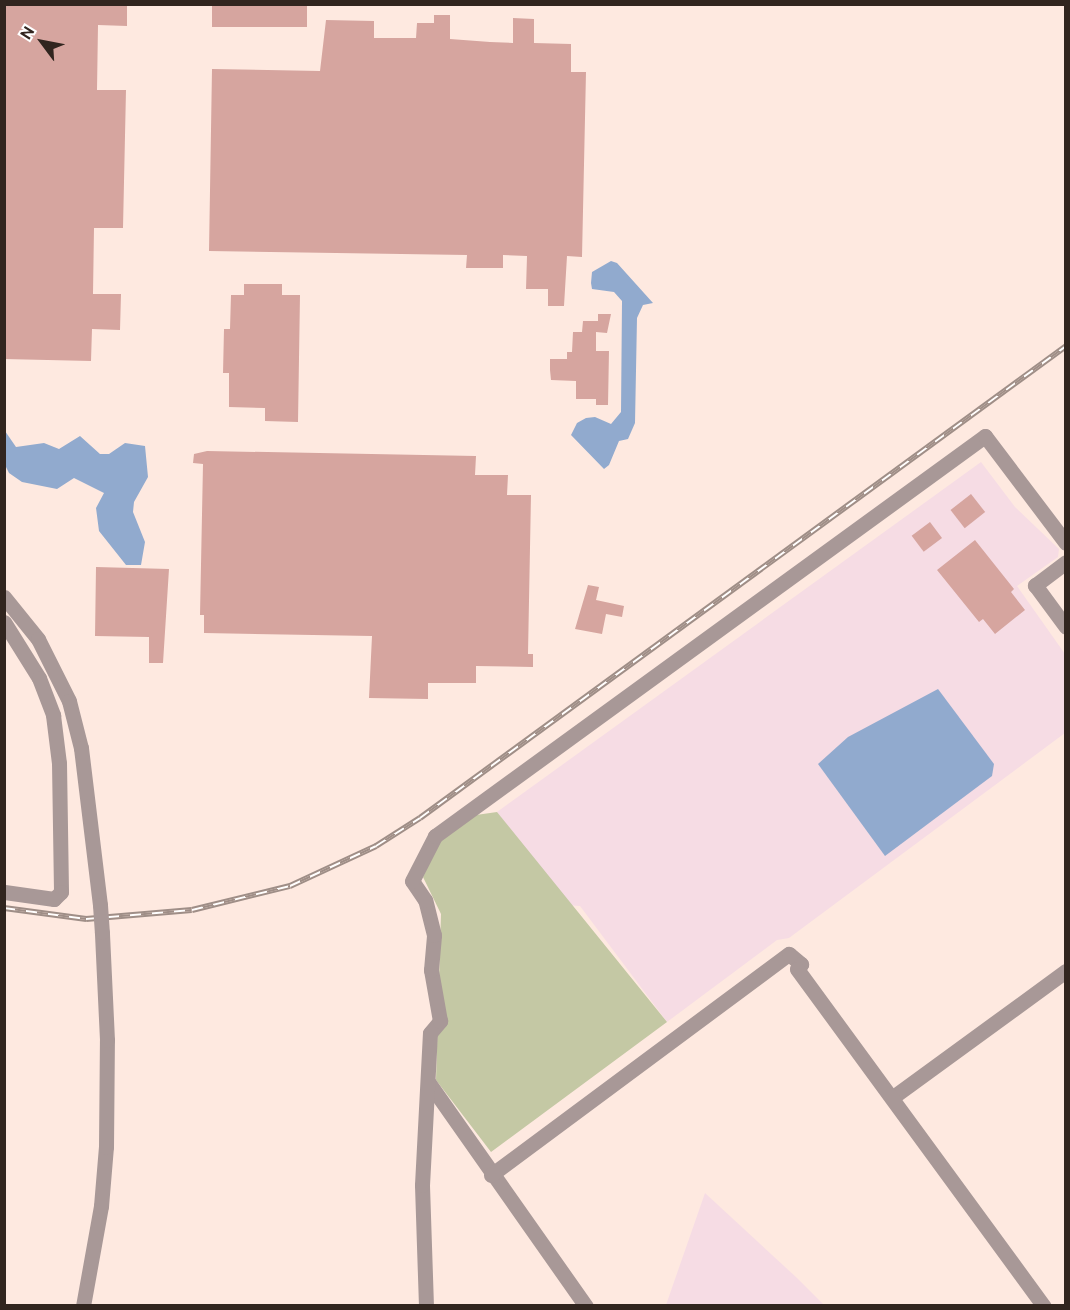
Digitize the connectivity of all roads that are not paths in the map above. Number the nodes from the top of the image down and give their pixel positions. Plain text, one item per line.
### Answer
1 (1065, 543) edge
2 (1065, 562) edge
3 (4, 597) edge
4 (4, 622) edge
5 (1065, 627) edge
6 (4, 892) edge
7 (1065, 971) edge
8 (429, 1083) junction
9 (893, 1097) junction
10 (491, 1175) junction
11 (83, 1305) edge
12 (426, 1305) edge
13 (586, 1305) edge
14 (1044, 1305) edge

1 - 8 street
2 - 5 street
3 - 11 street, bridge
4 - 6 street
7 - 9 street
8 - 10 street
8 - 12 street
9 - 10 street
9 - 14 street
10 - 13 street

